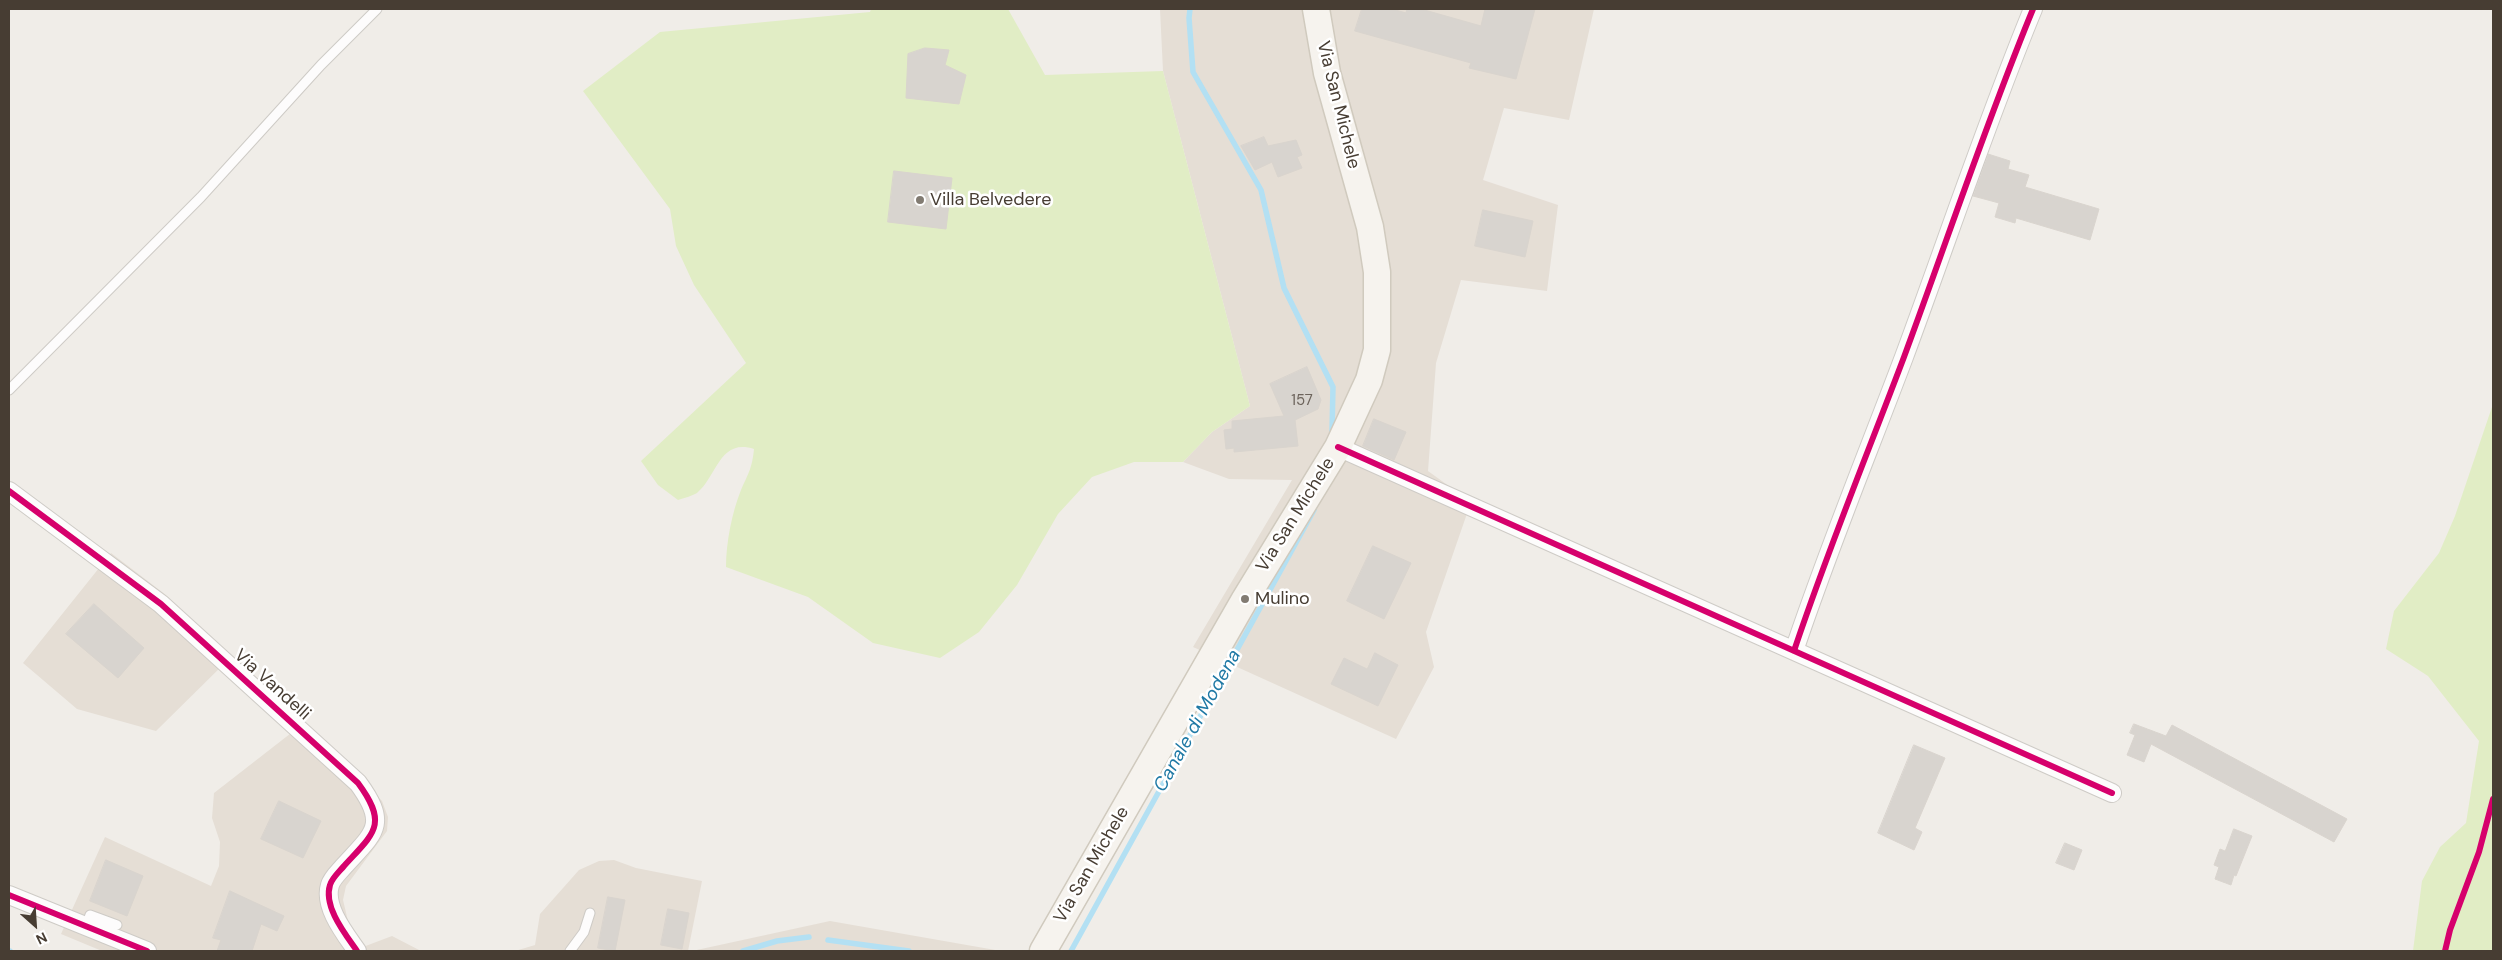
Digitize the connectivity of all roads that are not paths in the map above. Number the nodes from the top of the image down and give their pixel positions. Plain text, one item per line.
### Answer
1 (377, 9) edge
2 (1316, 9) edge
3 (2033, 9) edge
4 (9, 390) edge
5 (1338, 447) junction
6 (9, 491) edge
7 (1794, 651) junction
8 (2112, 793) dead end
9 (9, 895) edge
10 (590, 913) dead end
11 (117, 925) dead end
12 (86, 926) junction
13 (148, 951) edge
14 (357, 951) edge
15 (570, 951) edge
16 (1043, 951) edge

1 - 4 lane
2 - 5 main road, Via San Michele
3 - 7 street
5 - 7 street
5 - 16 main road, Via San Michele
6 - 14 street, Via Vandelli
7 - 8 street
9 - 12 street
10 - 15 lane
11 - 12 lane
12 - 13 street

